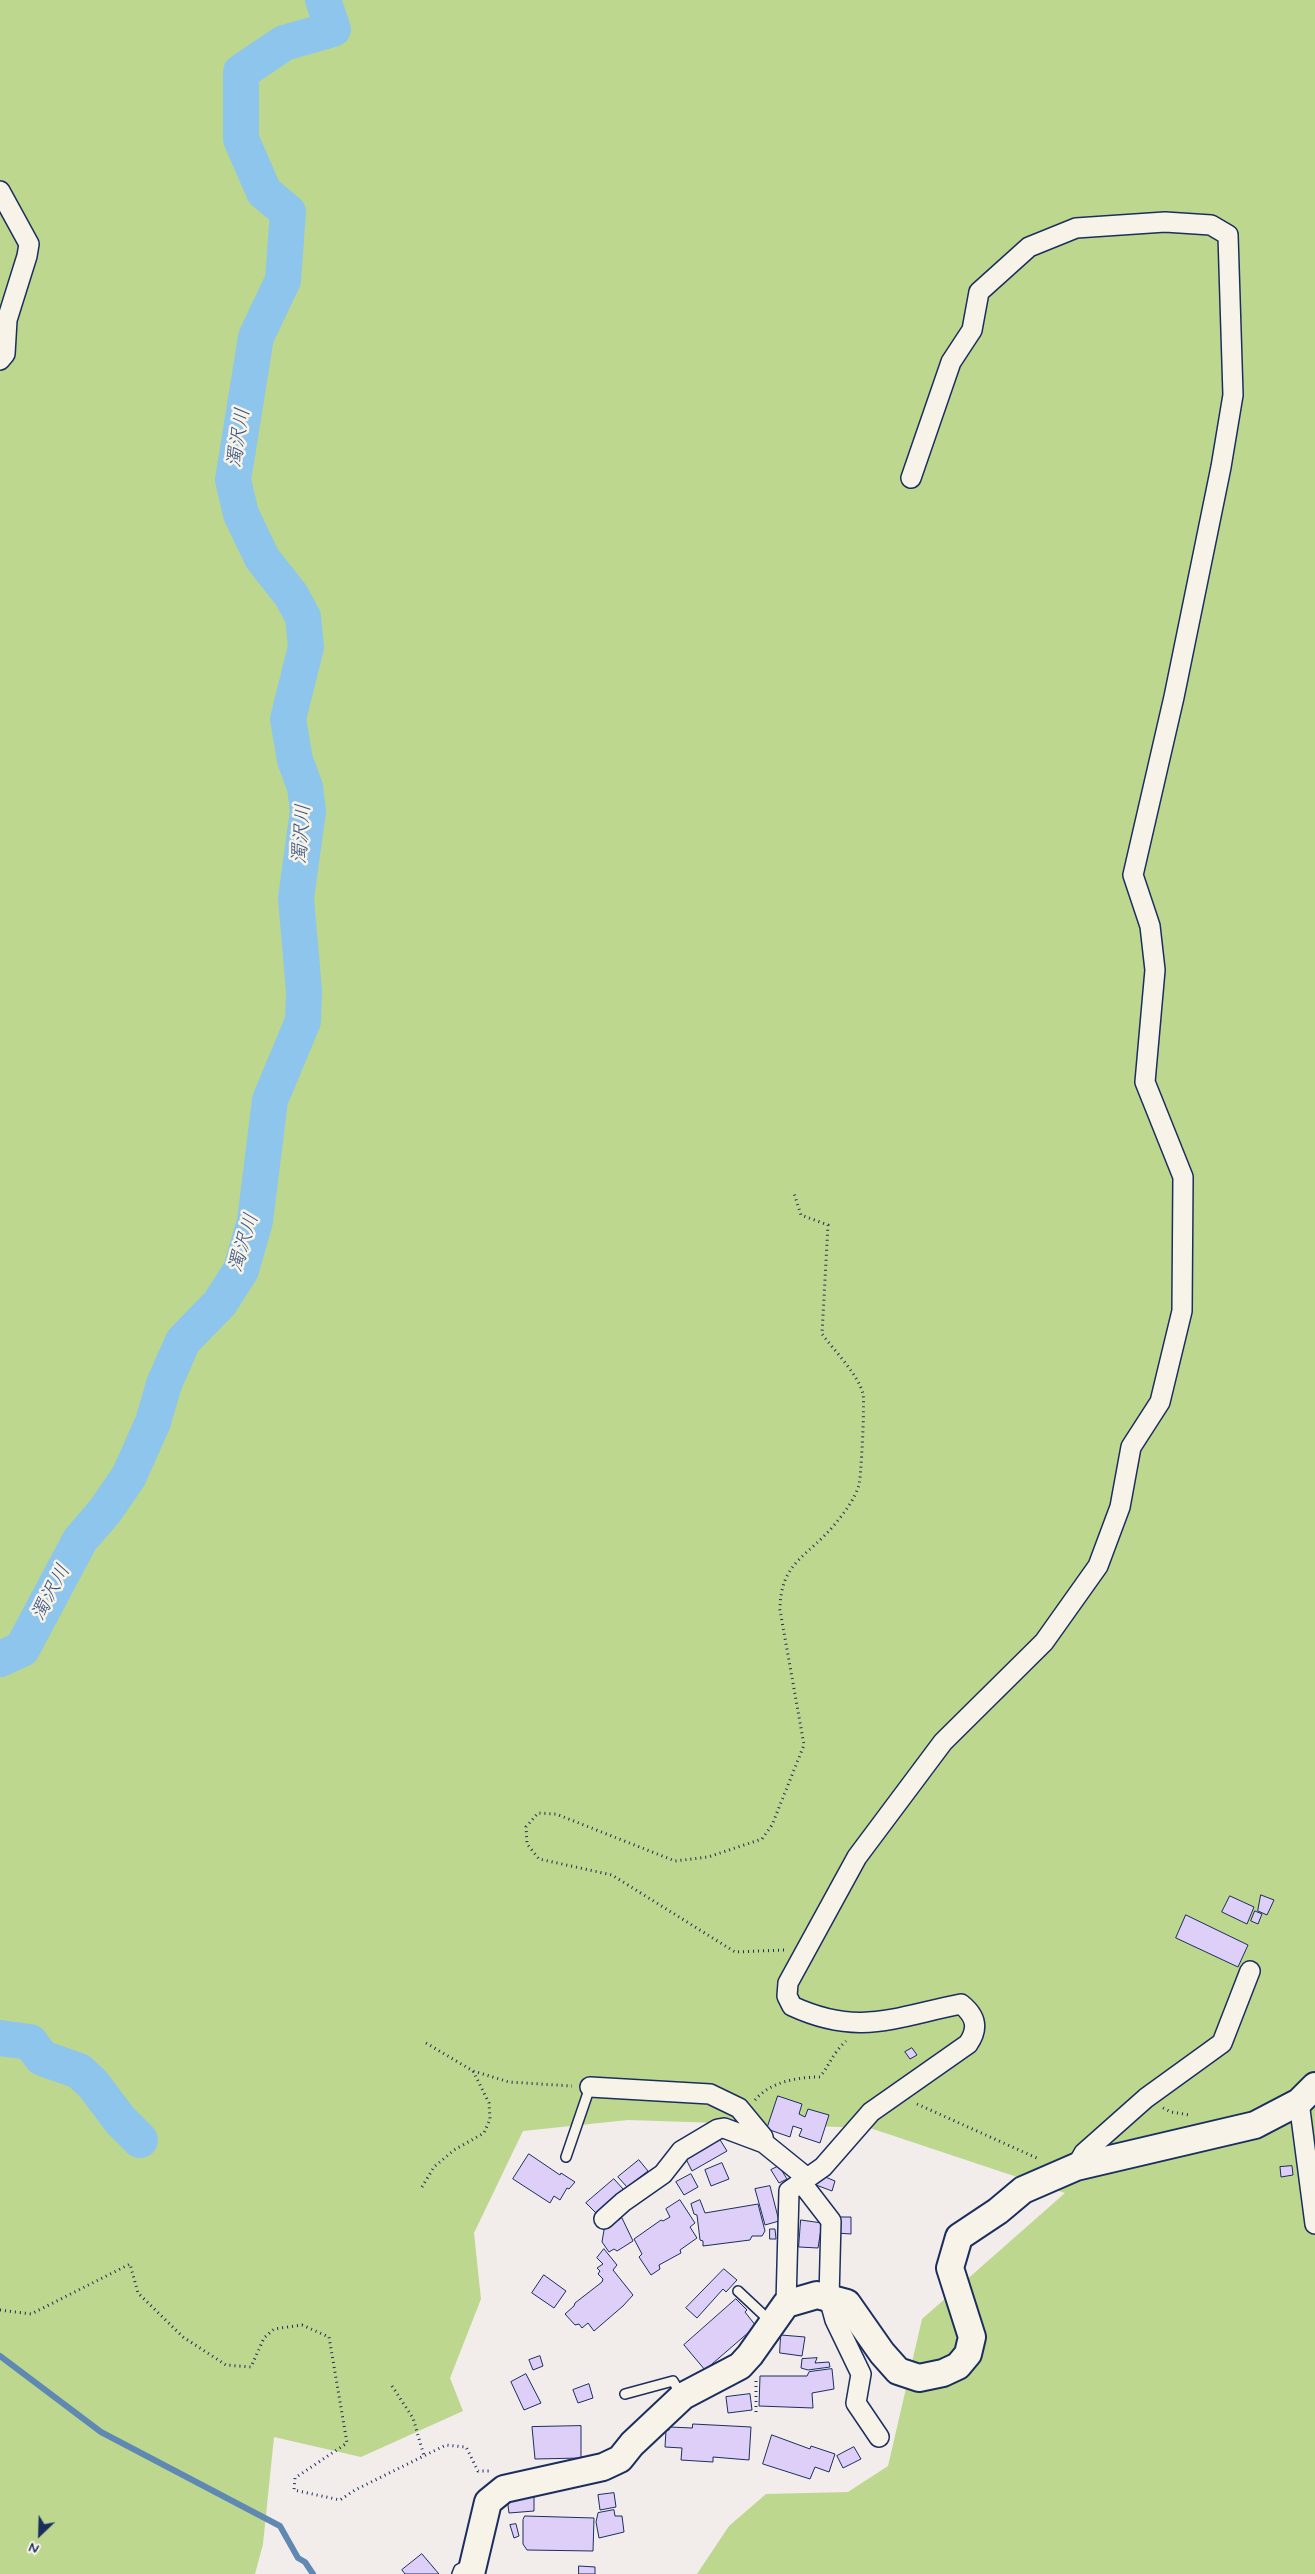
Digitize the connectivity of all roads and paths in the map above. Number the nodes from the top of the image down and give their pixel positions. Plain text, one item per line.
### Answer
1 (0, 191) edge
2 (0, 360) edge
3 (911, 478) dead end
4 (794, 1193) dead end
5 (807, 1949) junction
6 (1250, 1971) dead end
7 (860, 2023) junction
8 (426, 2043) dead end
9 (474, 2071) junction
10 (590, 2087) junction
11 (1307, 2094) edge
12 (883, 2103) junction
13 (743, 2114) junction
14 (764, 2143) junction
15 (566, 2157) dead end
16 (1065, 2171) junction
17 (804, 2179) junction
18 (422, 2187) dead end
19 (604, 2219) dead end
20 (1315, 2224) edge
21 (738, 2291) dead end
22 (829, 2298) junction
23 (0, 2310) edge
24 (779, 2313) junction
25 (392, 2386) dead end
26 (625, 2394) dead end
27 (683, 2396) junction
28 (879, 2437) dead end
29 (424, 2456) junction
30 (495, 2472) dead end
31 (466, 2570) edge

1 - 2 street
3 - 5 street
4 - 5 path
5 - 7 street
6 - 16 street
7 - 12 street
7 - 13 path
8 - 9 path
9 - 10 path
9 - 18 path
10 - 13 street
10 - 15 lane
11 - 16 street
11 - 20 street
12 - 16 path
12 - 17 street
13 - 14 street
14 - 17 street
14 - 19 street
16 - 22 street
17 - 22 street
17 - 24 street
21 - 24 lane
22 - 24 street
22 - 28 street
23 - 29 path
24 - 27 street
25 - 29 path
26 - 27 lane
27 - 31 street
29 - 30 path

